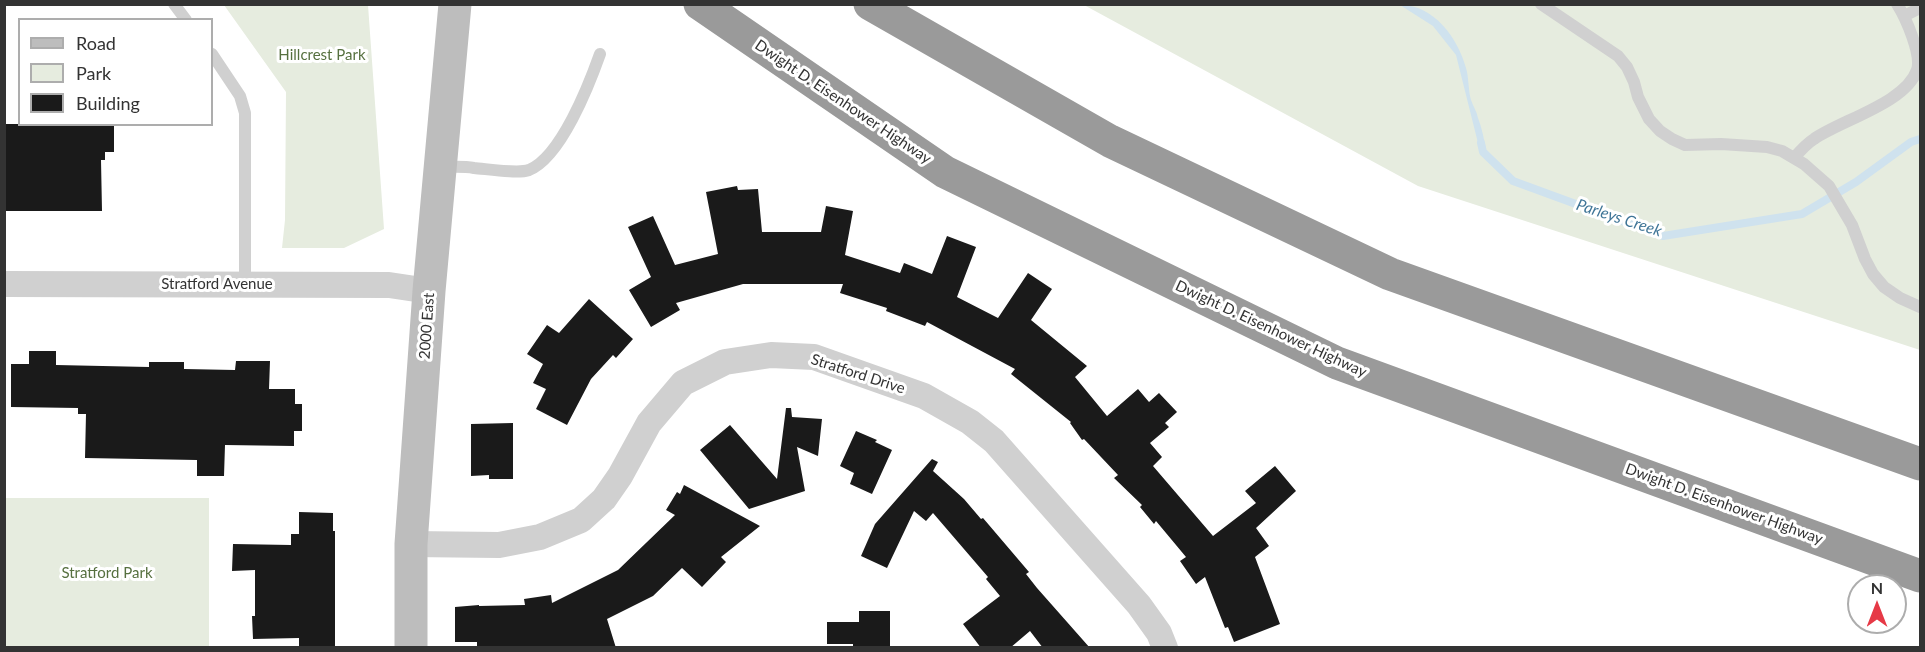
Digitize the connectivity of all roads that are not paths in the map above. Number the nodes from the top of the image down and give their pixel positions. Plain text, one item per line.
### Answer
1 (174, 4) edge
2 (454, 4) edge
3 (700, 4) edge
4 (870, 4) edge
5 (1541, 4) edge
6 (1920, 8) edge
7 (1901, 10) edge
8 (184, 18) edge
9 (600, 54) dead end
10 (213, 56) edge
11 (1794, 158) junction
12 (440, 167) junction
13 (4, 284) edge
14 (245, 284) junction
15 (429, 291) junction
16 (1920, 307) edge
17 (1920, 464) edge
18 (411, 544) junction
19 (1920, 576) edge
20 (411, 648) edge
21 (1165, 648) edge

1 - 8 lane
2 - 12 street, 2000 East
3 - 19 highway, Dwight D. Eisenhower Highway
4 - 17 highway
5 - 11 lane
6 - 7 lane
7 - 11 lane
9 - 12 lane
10 - 14 lane
11 - 16 lane
12 - 15 street, 2000 East
13 - 14 street, Stratford Avenue
14 - 15 street, Stratford Avenue
15 - 18 street, 2000 East
18 - 20 street, 2000 East
18 - 21 street, Stratford Drive

